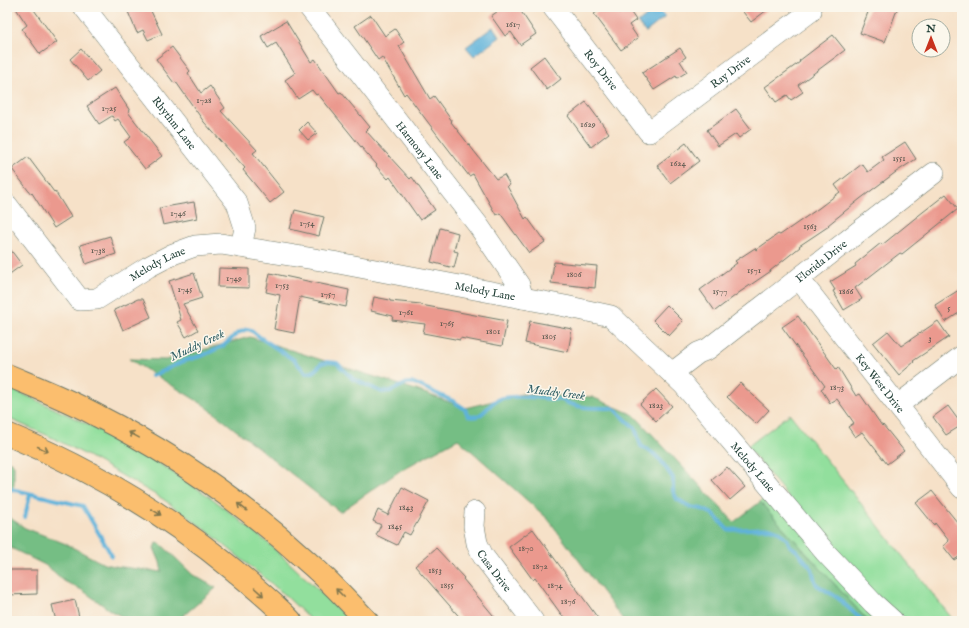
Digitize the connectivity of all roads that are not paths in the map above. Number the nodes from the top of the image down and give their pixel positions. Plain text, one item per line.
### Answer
1 (84, 7) edge
2 (309, 7) edge
3 (553, 7) edge
4 (810, 9) edge
5 (649, 132) joint
6 (934, 173) dead end
7 (7, 204) edge
8 (240, 247) junction
9 (799, 279) junction
10 (523, 298) junction
11 (962, 356) edge
12 (7, 375) edge
13 (677, 379) junction
14 (898, 405) junction
15 (7, 434) edge
16 (962, 488) edge
17 (475, 512) dead end
18 (291, 621) edge
19 (367, 621) edge
20 (534, 621) edge
21 (893, 621) edge

1 - 8 street, Rhythm Lane
2 - 10 street, Harmony Lane
3 - 5 street, Roy Drive
4 - 5 street, Ray Drive
6 - 9 street, Florida Drive
7 - 8 street, Melody Lane
8 - 10 street, Melody Lane
9 - 13 street, Florida Drive
9 - 14 street, Key West Drive
10 - 13 street, Melody Lane
11 - 14 street
19 -> 12 highway
13 - 21 street, Melody Lane
14 - 16 street, Key West Drive
15 -> 18 highway
17 - 20 street, Casa Drive

